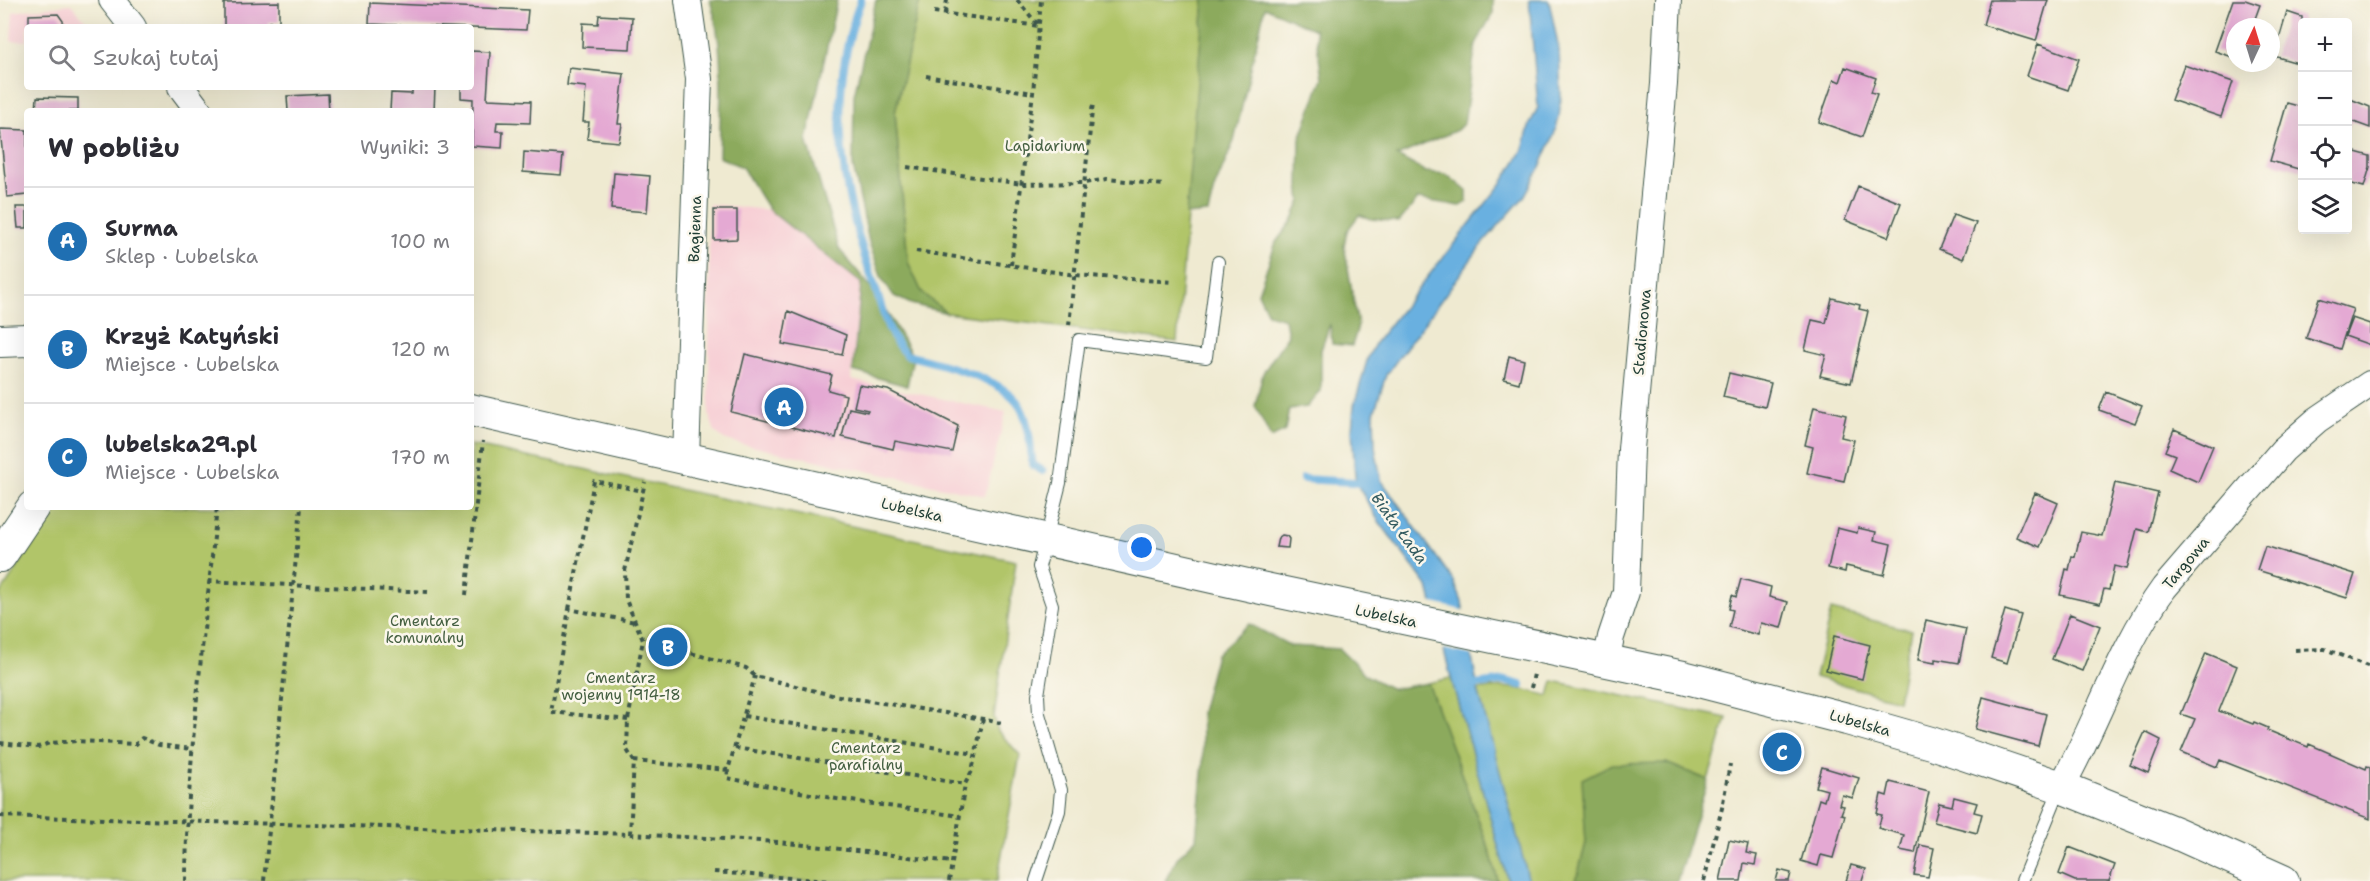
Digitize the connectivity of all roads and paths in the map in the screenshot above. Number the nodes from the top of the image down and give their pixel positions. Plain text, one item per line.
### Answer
1 (112, 0) edge
2 (688, 0) edge
3 (947, 0) edge
4 (1017, 0) edge
5 (1041, 0) edge
6 (1668, 0) edge
7 (934, 12) dead end
8 (945, 13) junction
9 (132, 24) edge
10 (1039, 26) junction
11 (926, 76) dead end
12 (182, 90) edge
13 (1034, 93) junction
14 (1093, 102) dead end
15 (197, 108) edge
16 (907, 167) dead end
17 (1084, 183) junction
18 (1022, 184) junction
19 (1163, 185) dead end
20 (916, 251) dead end
21 (1218, 262) dead end
22 (1011, 265) junction
23 (1075, 275) junction
24 (1174, 282) dead end
25 (24, 340) edge
26 (1079, 340) junction
27 (0, 341) edge
28 (2370, 384) edge
29 (474, 411) edge
30 (481, 448) dead end
31 (686, 458) junction
32 (645, 482) dead end
33 (643, 491) junction
34 (31, 510) edge
35 (217, 510) edge
36 (301, 510) edge
37 (1045, 539) junction
38 (0, 556) edge
39 (208, 581) junction
40 (293, 584) junction
41 (428, 592) dead end
42 (466, 596) dead end
43 (569, 609) junction
44 (635, 622) junction
45 (643, 640) junction
46 (653, 644) junction
47 (2295, 650) dead end
48 (683, 651) junction
49 (1606, 662) junction
50 (2370, 667) edge
51 (1534, 673) dead end
52 (755, 676) junction
53 (1531, 688) dead end
54 (744, 716) junction
55 (999, 716) dead end
56 (983, 719) junction
57 (628, 720) junction
58 (0, 743) edge
59 (735, 748) junction
60 (192, 749) junction
61 (975, 754) junction
62 (634, 761) junction
63 (1730, 764) dead end
64 (728, 770) junction
65 (965, 784) junction
66 (2061, 787) junction
67 (0, 816) edge
68 (960, 816) junction
69 (186, 821) junction
70 (270, 824) junction
71 (630, 834) junction
72 (952, 862) junction
73 (714, 872) dead end
74 (186, 881) edge
75 (264, 881) edge
76 (828, 881) edge
77 (949, 881) edge
78 (1036, 881) edge
79 (1704, 881) edge
80 (2022, 881) edge
81 (2283, 881) edge

1 - 9 street
2 - 31 street, Bagienna
3 - 8 path
4 - 10 path
5 - 10 path
6 - 49 street, Stadionowa
7 - 8 path
8 - 10 path
10 - 13 path
11 - 13 path
12 - 15 street
13 - 18 path
14 - 17 path
16 - 18 path
17 - 18 path
17 - 19 path
17 - 23 path
18 - 22 path
20 - 22 path
21 - 26 lane
22 - 23 path
23 - 24 path
23 - 26 path
25 - 27 street
26 - 37 lane
28 - 66 street, Targowa
29 - 31 street, Lubelska
30 - 42 path
31 - 37 street, Lubelska
32 - 33 path
33 - 43 path
33 - 44 path
34 - 38 street
35 - 39 path
36 - 40 path
37 - 49 street, Lubelska
37 - 78 lane
39 - 40 path
39 - 60 path
40 - 41 path
40 - 70 path
43 - 44 path
43 - 57 path
44 - 45 path
45 - 46 path
45 - 57 path
46 - 48 path
46 - 48 path
47 - 50 path
48 - 52 path
49 - 66 street, Lubelska
51 - 53 path
52 - 54 path
52 - 56 path
54 - 59 path
54 - 61 path
55 - 56 path
56 - 61 path
57 - 62 path
58 - 60 path
59 - 64 path
59 - 65 path
60 - 69 path
61 - 65 path
62 - 64 path
62 - 71 path
63 - 79 path
64 - 68 path
65 - 68 path
66 - 80 lane
66 - 81 street, Lubelska
67 - 69 path
68 - 72 path
69 - 70 path
69 - 74 path
70 - 71 path
70 - 75 path
71 - 72 path
72 - 77 path
73 - 76 path

